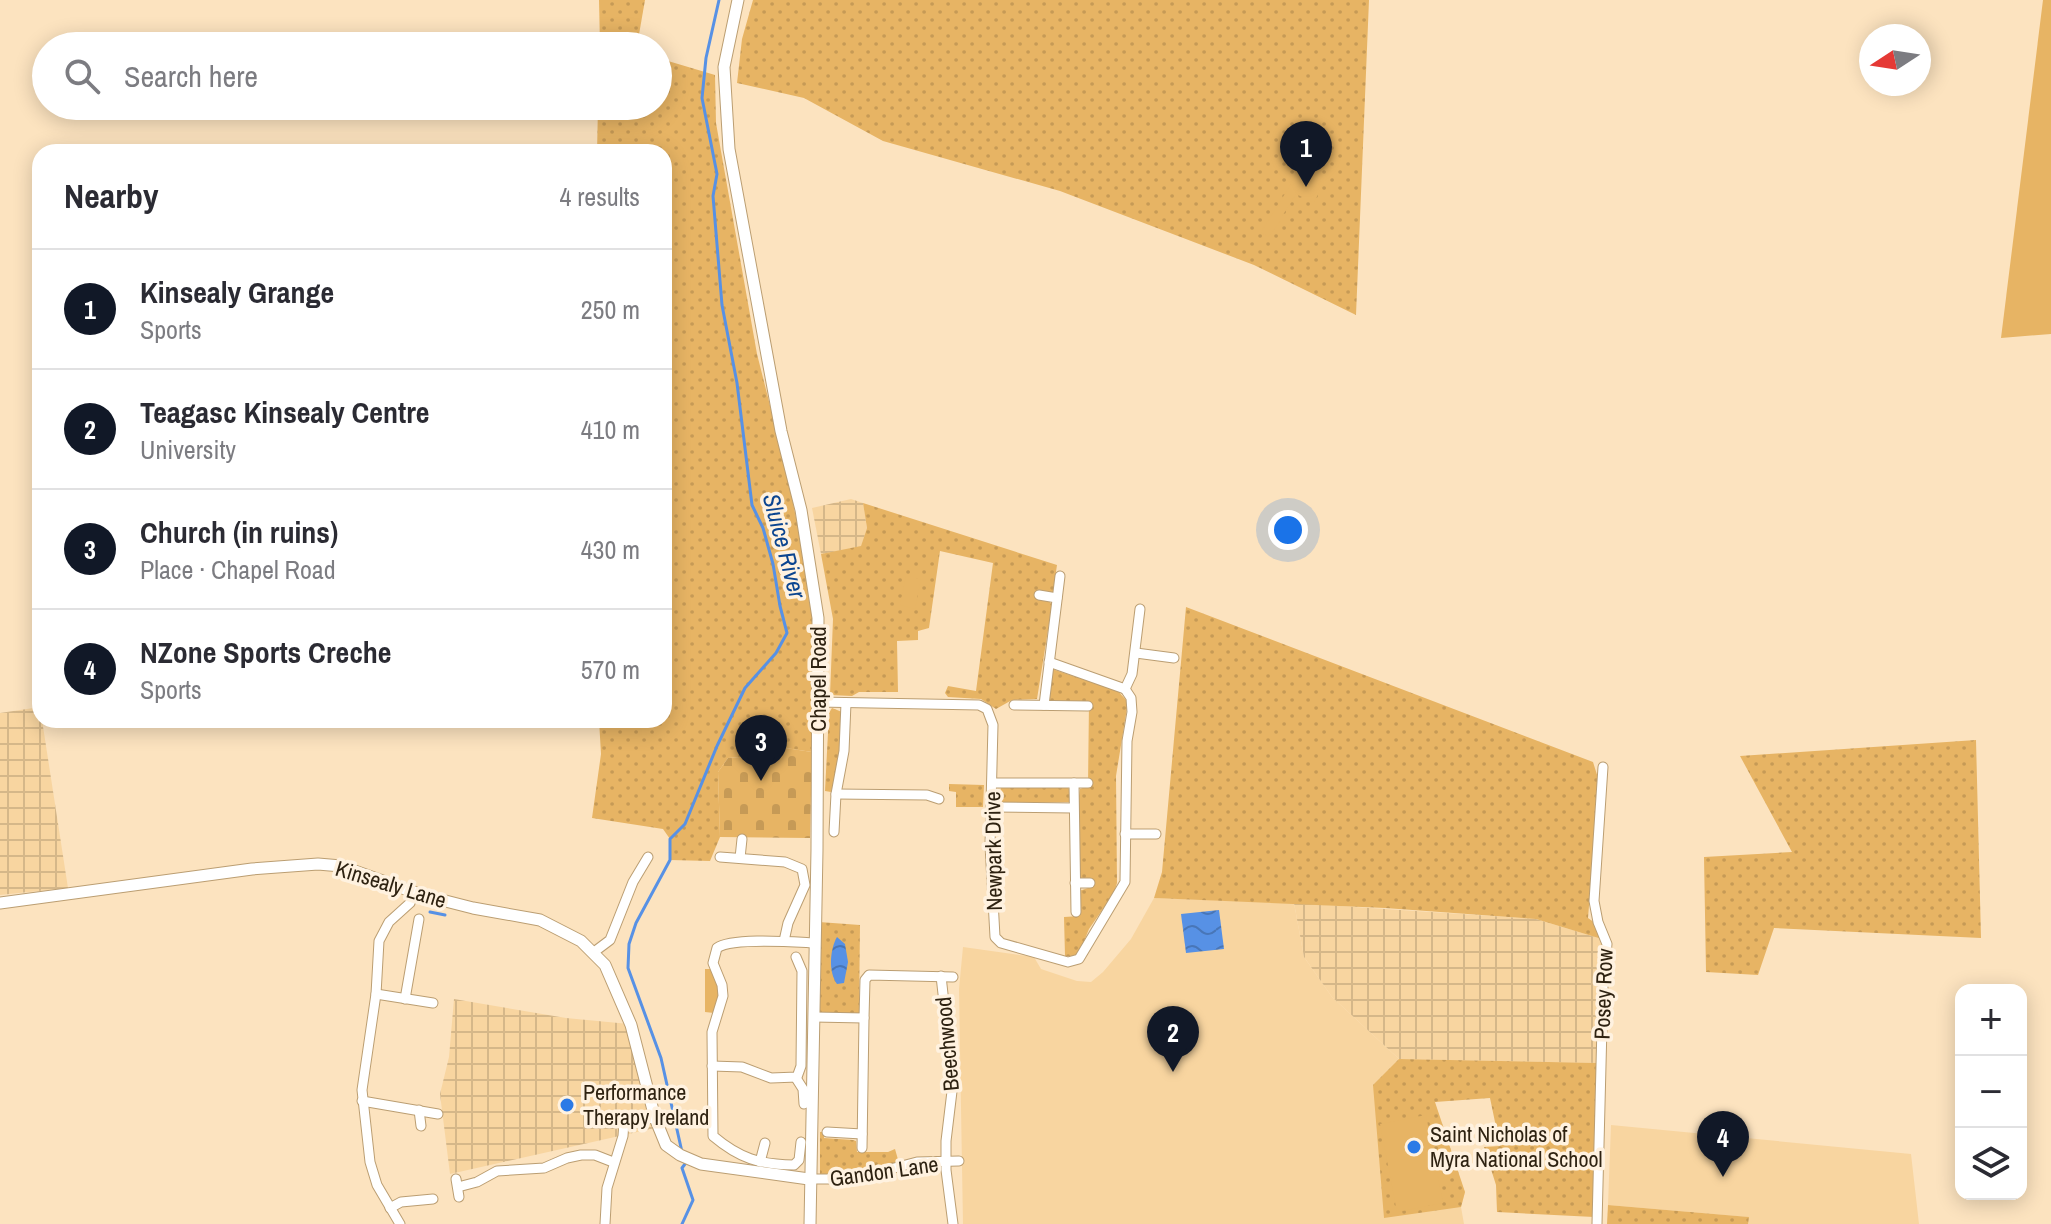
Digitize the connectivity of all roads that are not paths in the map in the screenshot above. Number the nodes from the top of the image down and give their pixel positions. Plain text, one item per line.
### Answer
1 (738, 0) edge
2 (1060, 576) dead end
3 (1039, 595) dead end
4 (1057, 598) junction
5 (1140, 609) dead end
6 (1136, 653) junction
7 (1174, 658) dead end
8 (1049, 662) junction
9 (1125, 689) junction
10 (818, 702) junction
11 (846, 703) junction
12 (1014, 705) dead end
13 (1044, 705) junction
14 (1088, 706) dead end
15 (1603, 767) dead end
16 (992, 783) junction
17 (1074, 783) junction
18 (1088, 783) dead end
19 (836, 794) junction
20 (939, 799) dead end
21 (992, 807) junction
22 (1073, 808) junction
23 (834, 832) dead end
24 (1125, 834) junction
25 (1156, 834) dead end
26 (742, 839) dead end
27 (648, 857) dead end
28 (720, 857) dead end
29 (740, 858) junction
30 (1075, 883) junction
31 (1090, 883) dead end
32 (414, 892) junction
33 (0, 903) edge
34 (1076, 912) dead end
35 (419, 919) dead end
36 (784, 941) junction
37 (815, 943) junction
38 (594, 952) junction
39 (796, 957) dead end
40 (941, 976) junction
41 (953, 977) dead end
42 (376, 994) junction
43 (405, 999) junction
44 (433, 1003) dead end
45 (814, 1017) junction
46 (864, 1018) junction
47 (712, 1066) junction
48 (796, 1078) junction
49 (362, 1101) junction
50 (804, 1104) dead end
51 (419, 1110) junction
52 (438, 1114) dead end
53 (655, 1118) junction
54 (624, 1122) junction
55 (609, 1123) dead end
56 (421, 1126) dead end
57 (827, 1132) dead end
58 (862, 1134) junction
59 (801, 1142) dead end
60 (765, 1143) dead end
61 (862, 1148) dead end
62 (947, 1161) junction
63 (959, 1161) dead end
64 (613, 1162) junction
65 (760, 1162) junction
66 (809, 1179) junction
67 (458, 1188) dead end
68 (433, 1199) dead end
69 (390, 1208) junction
70 (400, 1224) edge
71 (605, 1224) edge
72 (810, 1224) edge
73 (953, 1224) edge
74 (1597, 1224) edge

1 - 10 street, Chapel Road
2 - 4 street
3 - 4 street
4 - 8 street
5 - 6 street
6 - 7 street
6 - 9 street
8 - 9 street
8 - 13 street
9 - 24 street, Newpark Drive
10 - 11 street, Newpark Drive
10 - 37 street, Chapel Road
11 - 16 street, Newpark Drive
11 - 19 street
12 - 13 street
13 - 14 street
15 - 74 street, Posey Row
16 - 17 street
16 - 21 street, Newpark Drive
17 - 18 street
17 - 22 street
19 - 20 street
19 - 23 street
21 - 22 street
21 - 24 street, Newpark Drive
22 - 30 street
24 - 25 street
26 - 29 street
27 - 38 street
28 - 29 street
29 - 36 street
30 - 31 street
30 - 34 street
32 - 33 street, Kinsealy Lane
32 - 38 street, Kinsealy Lane
32 - 42 street
35 - 43 street
36 - 37 street
36 - 47 street
37 - 45 street, Chapel Road
38 - 53 street, Kinsealy Lane
39 - 48 street
40 - 41 street, Beechwood
40 - 46 street, Beechwood
40 - 62 street, Beechwood
42 - 43 street
42 - 49 street
43 - 44 street
45 - 46 street
45 - 66 street, Chapel Road
46 - 58 street, Beechwood
47 - 48 street
47 - 65 street
48 - 50 street
49 - 51 street
49 - 69 street
51 - 52 street
51 - 56 street
53 - 54 street
53 - 66 street, Kinsealy Lane
54 - 55 street
54 - 64 street
57 - 58 street
58 - 61 street, Beechwood
59 - 65 street
60 - 65 street
62 - 63 street, Gandon Lane
62 - 66 street, Gandon Lane
62 - 73 street, Beechwood
64 - 67 street
64 - 71 street
66 - 72 street, Chapel Road
68 - 69 street
69 - 70 street

